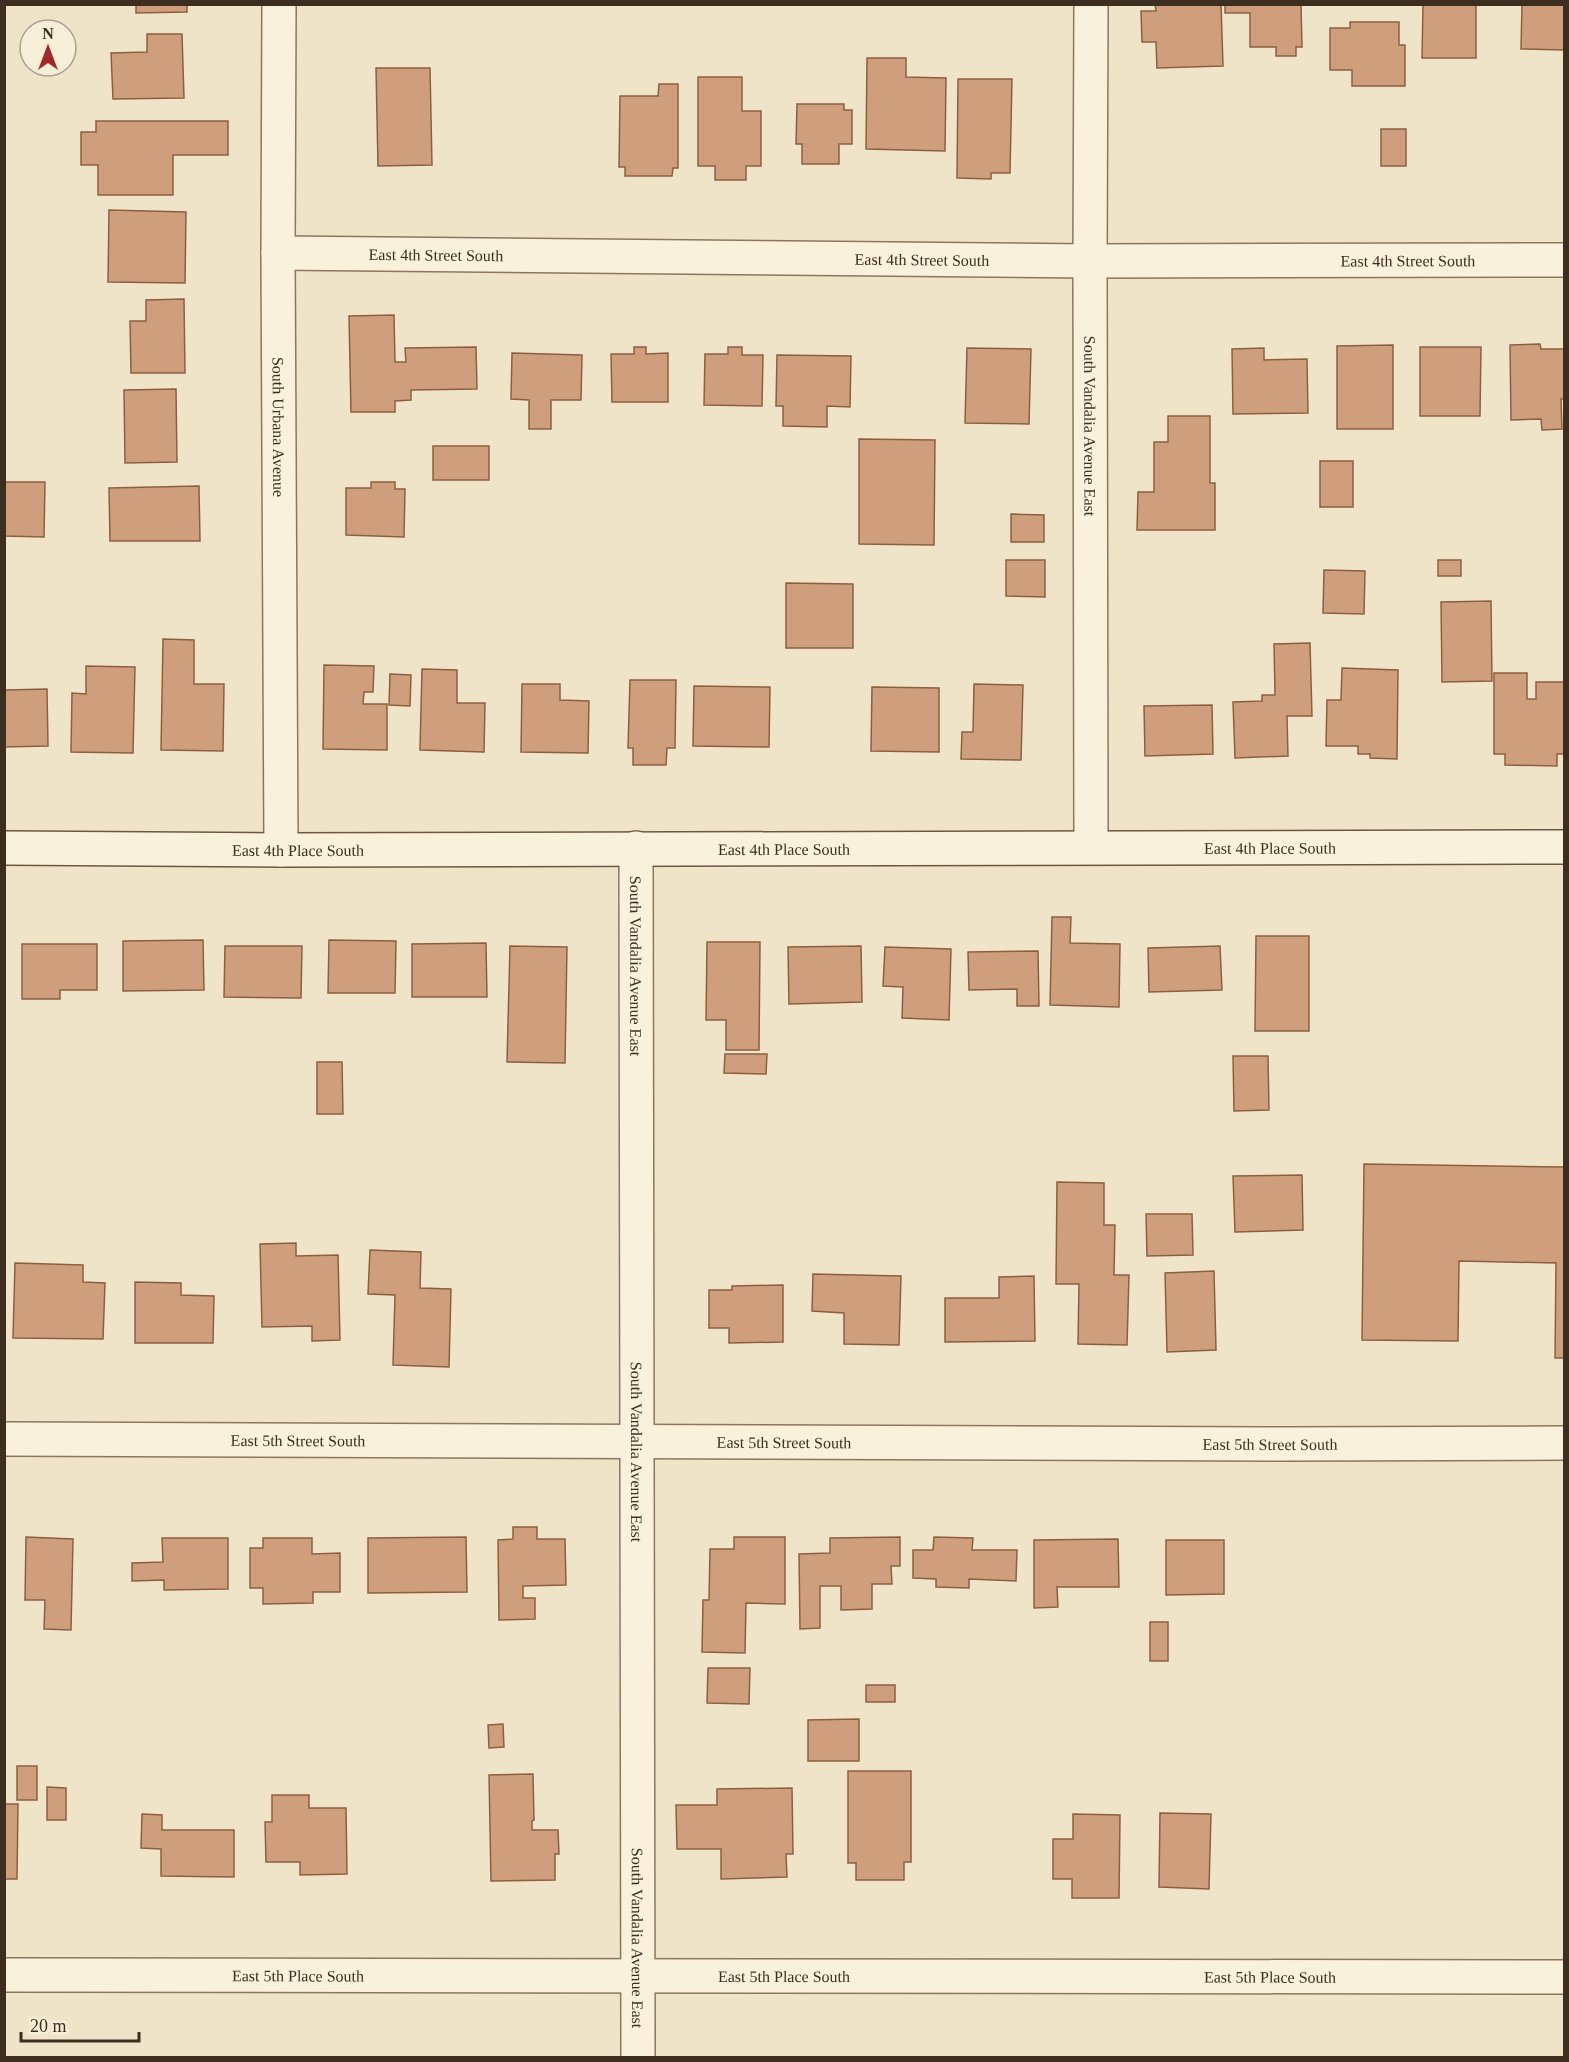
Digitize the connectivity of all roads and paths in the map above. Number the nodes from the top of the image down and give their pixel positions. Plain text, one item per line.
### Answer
1 (279, 4) edge
2 (1091, 4) edge
3 (278, 253) junction
4 (1564, 260) edge
5 (1090, 261) junction
6 (1091, 847) junction
7 (1564, 847) edge
8 (4, 848) edge
9 (636, 848) junction
10 (281, 850) junction
11 (4, 1440) edge
12 (637, 1441) junction
13 (1564, 1443) edge
14 (4, 1975) edge
15 (638, 1976) junction
16 (1564, 1977) edge
17 (638, 2058) edge

1 - 3 street, South Urbana Avenue
2 - 5 street, South Vandalia Avenue East
3 - 5 street, East 4th Street South
3 - 10 street, South Urbana Avenue
4 - 5 street, East 4th Street South
5 - 6 street, South Vandalia Avenue East
6 - 7 street, East 4th Place South
6 - 9 street, East 4th Place South
8 - 10 street, East 4th Place South
9 - 10 street, East 4th Place South
9 - 12 street, South Vandalia Avenue East
11 - 12 street, East 5th Street South
12 - 13 street, East 5th Street South
12 - 15 street, South Vandalia Avenue East
14 - 15 street, East 5th Place South
15 - 16 street, East 5th Place South
15 - 17 street, South Vandalia Avenue East

